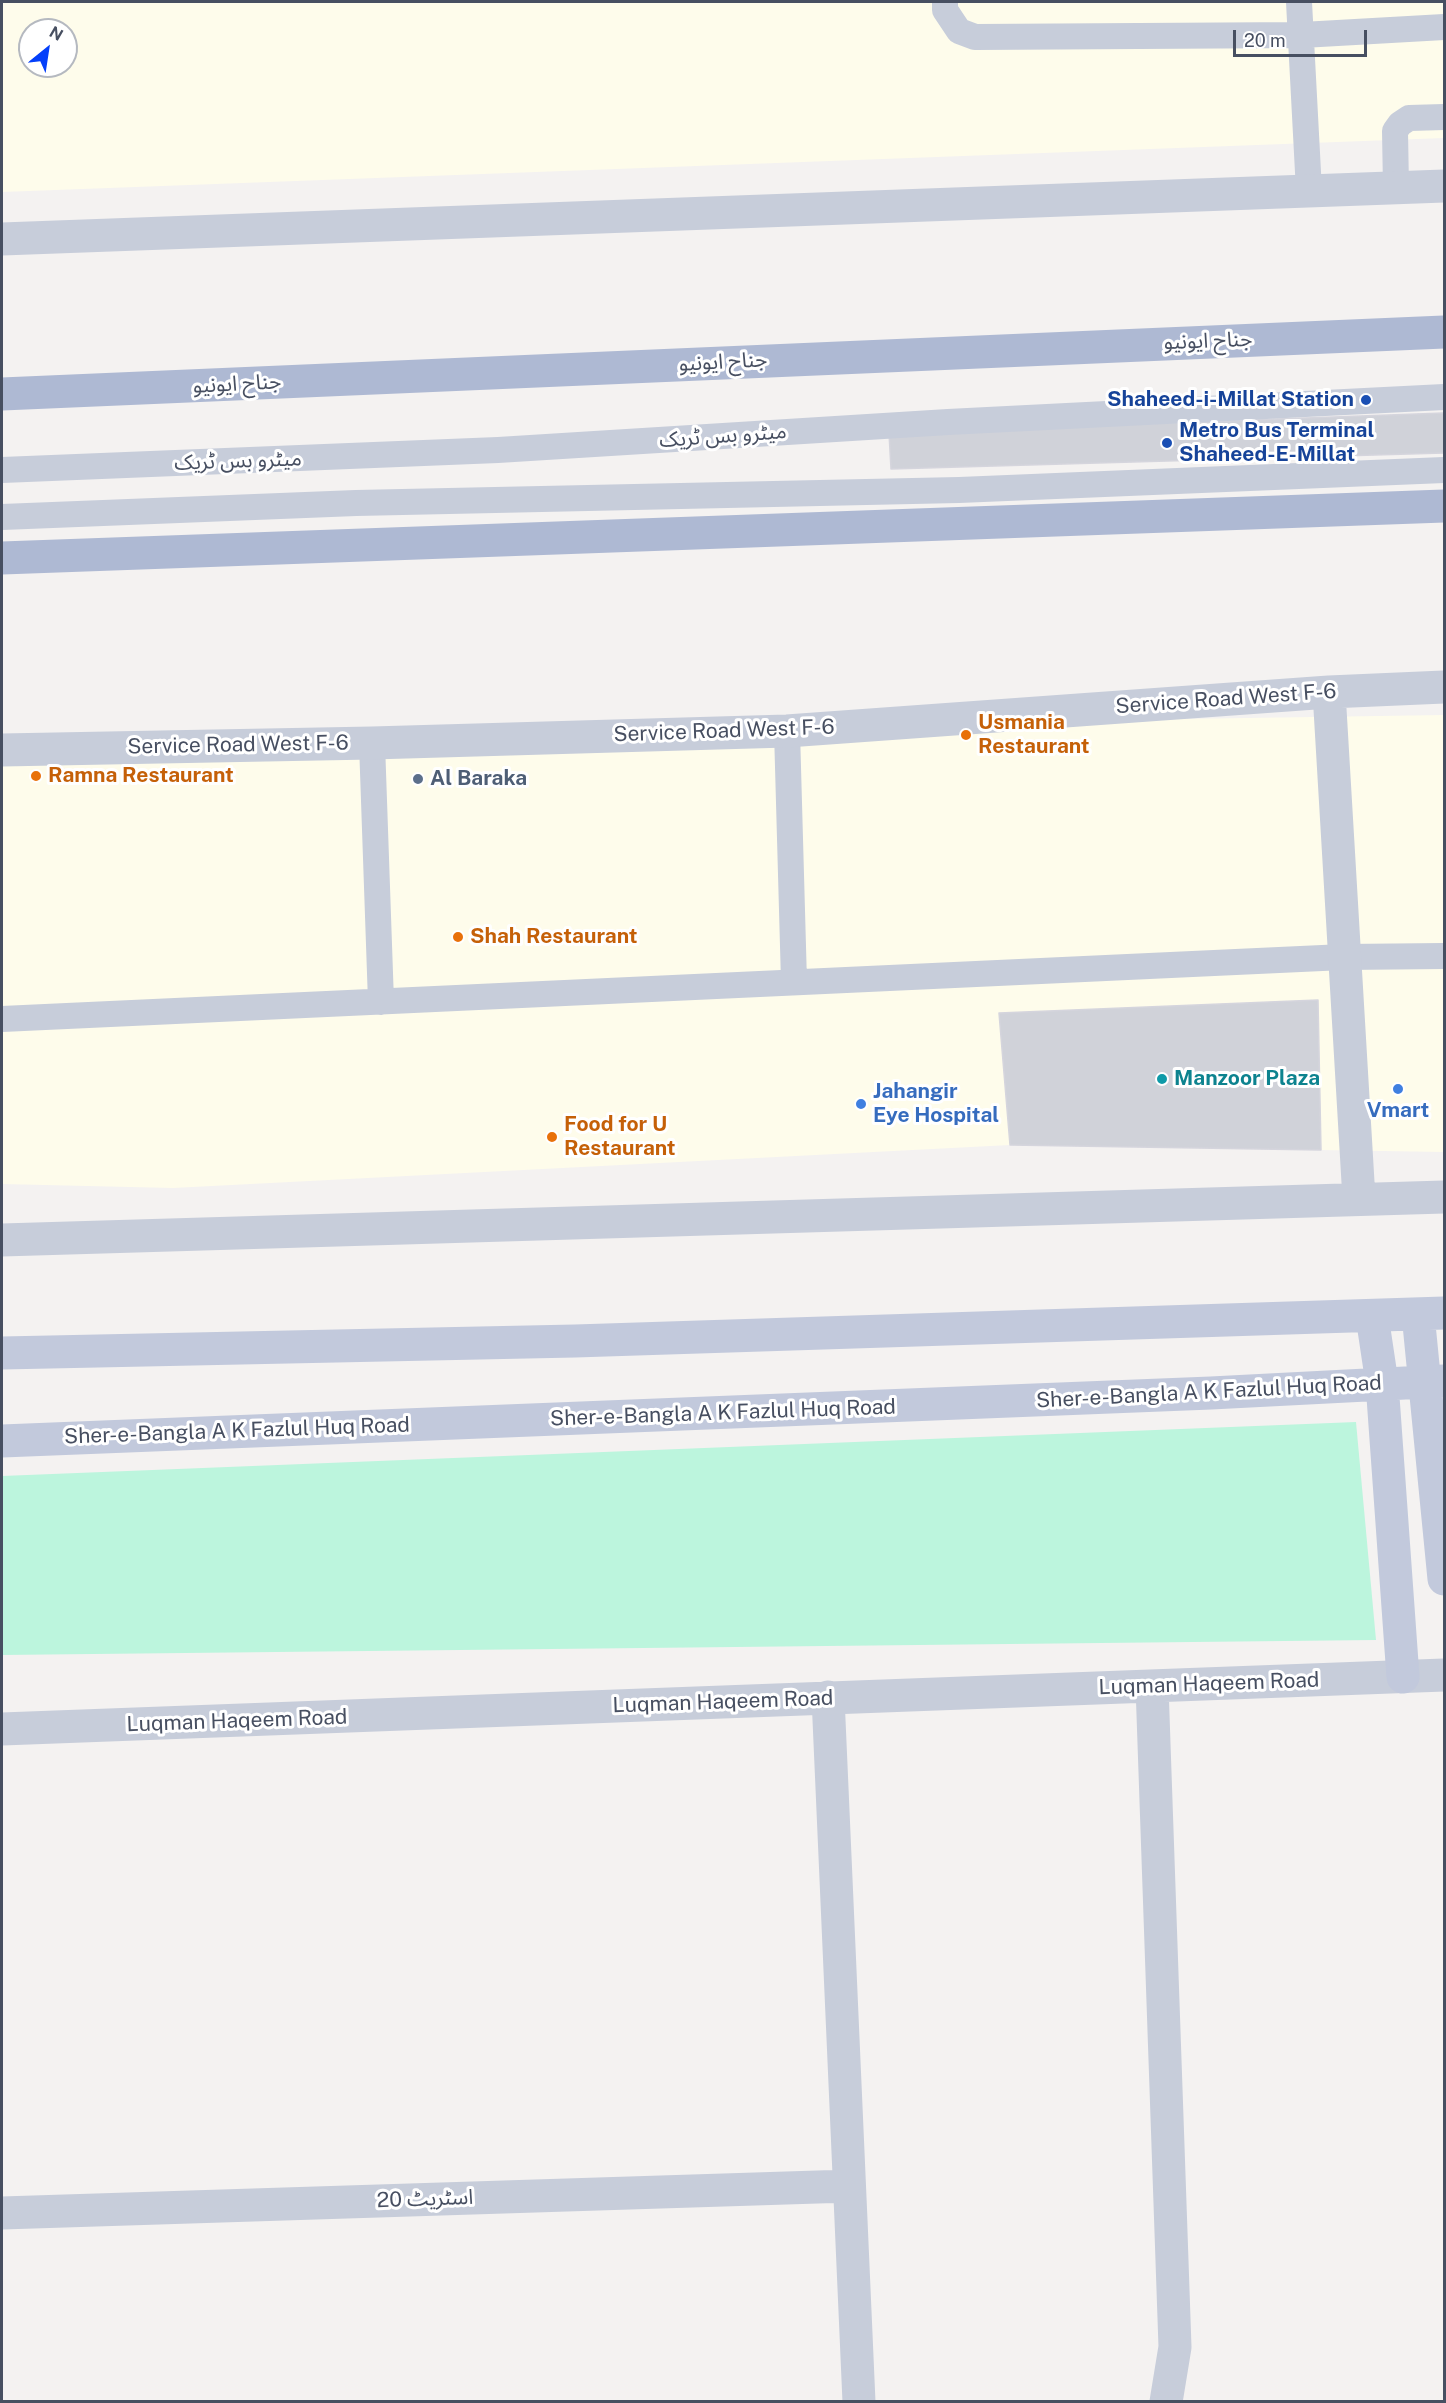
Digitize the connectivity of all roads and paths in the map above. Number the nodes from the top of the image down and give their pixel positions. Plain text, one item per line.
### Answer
1 (945, 2) edge
2 (1299, 2) edge
3 (1444, 27) edge
4 (1302, 35) junction
5 (1444, 117) edge
6 (1444, 186) edge
7 (1396, 188) junction
8 (1309, 191) junction
9 (2, 238) edge
10 (1444, 332) edge
11 (2, 394) edge
12 (1444, 397) edge
13 (2, 470) edge
14 (1444, 470) edge
15 (1444, 506) edge
16 (2, 517) edge
17 (2, 558) edge
18 (1444, 687) edge
19 (1329, 692) junction
20 (787, 730) junction
21 (372, 743) junction
22 (2, 750) edge
23 (1444, 956) edge
24 (1344, 957) junction
25 (794, 982) junction
26 (381, 1002) junction
27 (2, 1019) edge
28 (1444, 1197) edge
29 (1359, 1199) junction
30 (2, 1240) edge
31 (1431, 1314) edge
32 (1372, 1316) junction
33 (2, 1353) edge
34 (1435, 1382) edge
35 (1382, 1383) junction
36 (2, 1441) edge
37 (1444, 1579) edge
38 (1444, 1675) edge
39 (1403, 1677) junction
40 (1152, 1686) junction
41 (828, 1697) junction
42 (2, 1729) edge
43 (849, 2186) junction
44 (2, 2213) edge
45 (859, 2402) edge
46 (1166, 2402) edge

1 - 4 lane
2 - 4 lane
3 - 4 lane
4 - 8 lane
5 - 7 lane
6 - 7 street
7 - 8 street
8 - 9 street
10 - 11 main road, جناح ایونیو
12 - 13 lane, میٹرو بس ٹریک
14 - 16 lane
15 - 17 main road
18 - 19 street, Service Road West F-6
19 - 20 street, Service Road West F-6
19 - 24 street
20 - 21 street, Service Road West F-6
20 - 25 lane
21 - 22 street, Service Road West F-6
21 - 26 lane
23 - 24 lane
24 - 25 lane
24 - 29 street
25 - 26 lane
26 - 27 lane
28 - 29 street
29 - 30 street
31 - 32 main road
31 - 34 main road
32 - 33 main road
32 - 35 main road
34 - 35 main road, Sher-e-Bangla A K Fazlul Huq Road
34 - 37 main road
35 - 36 main road, Sher-e-Bangla A K Fazlul Huq Road
35 - 39 main road
38 - 39 street, Luqman Haqeem Road
39 - 40 street, Luqman Haqeem Road
40 - 41 street, Luqman Haqeem Road
40 - 46 street
41 - 42 street, Luqman Haqeem Road
41 - 43 street
43 - 44 street, اسٹریٹ 20
43 - 45 street

